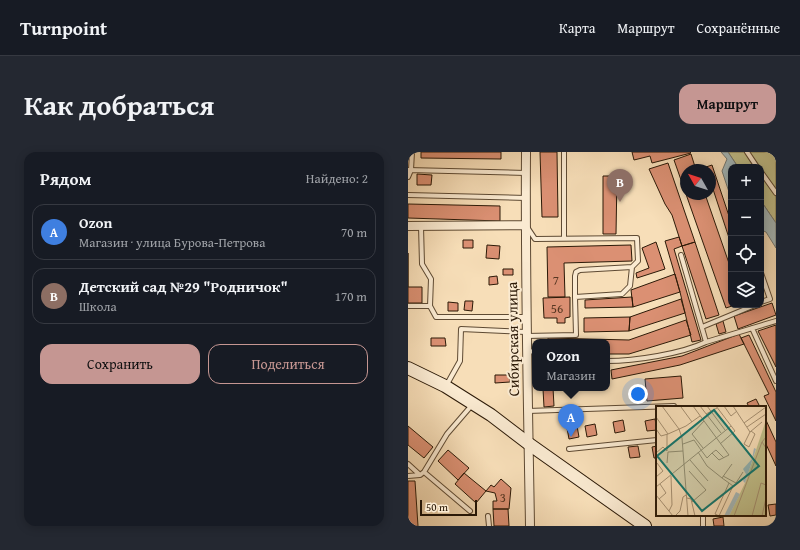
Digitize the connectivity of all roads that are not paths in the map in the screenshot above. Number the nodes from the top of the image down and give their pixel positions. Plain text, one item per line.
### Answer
1 (412, 152) edge
2 (526, 152) edge
3 (564, 152) edge
4 (747, 152) edge
5 (755, 164) edge
6 (410, 170) edge
7 (526, 173) junction
8 (764, 176) edge
9 (408, 177) edge
10 (776, 193) edge
11 (408, 195) edge
12 (526, 198) junction
13 (525, 225) junction
14 (408, 226) edge
15 (421, 226) junction
16 (564, 238) junction
17 (681, 255) dead end
18 (632, 267) junction
19 (764, 282) edge
20 (575, 297) junction
21 (764, 301) edge
22 (408, 306) edge
23 (430, 306) junction
24 (748, 308) edge
25 (526, 317) junction
26 (776, 321) edge
27 (702, 327) junction
28 (752, 328) junction
29 (526, 334) junction
30 (706, 342) junction
31 (531, 351) edge
32 (610, 361) edge
33 (408, 368) edge
34 (776, 380) edge
35 (445, 386) junction
36 (473, 403) junction
37 (656, 407) edge
38 (528, 411) junction
39 (656, 440) edge
40 (529, 444) junction
41 (569, 449) dead end
42 (408, 464) edge
43 (422, 474) junction
44 (408, 476) edge
45 (470, 511) dead end
46 (488, 516) dead end
47 (489, 526) edge
48 (530, 526) edge
49 (644, 526) edge

1 - 6 lane
2 - 7 street, Сибирская улица
3 - 16 lane
4 - 5 lane
6 - 7 lane
6 - 9 lane
7 - 12 street, Сибирская улица
8 - 10 lane
11 - 12 lane
12 - 13 street, Сибирская улица
13 - 15 street
13 - 16 lane
13 - 25 street, Сибирская улица
14 - 15 street
15 - 23 lane
16 - 18 lane
17 - 27 lane
18 - 20 lane
18 - 20 lane
19 - 21 lane
20 - 29 lane
22 - 23 lane
23 - 25 lane
24 - 27 lane
25 - 29 street, Сибирская улица
26 - 28 lane
27 - 30 lane
28 - 30 lane
28 - 34 lane
29 - 31 street, Сибирская улица
29 - 35 lane
30 - 32 lane
31 - 38 street, Сибирская улица
33 - 35 main road
35 - 36 main road
36 - 40 main road
36 - 43 lane
37 - 38 lane
38 - 40 street, Сибирская улица
39 - 41 lane
40 - 48 street, Сибирская улица
40 - 49 main road
42 - 43 lane
43 - 44 lane
43 - 45 lane
46 - 47 lane

